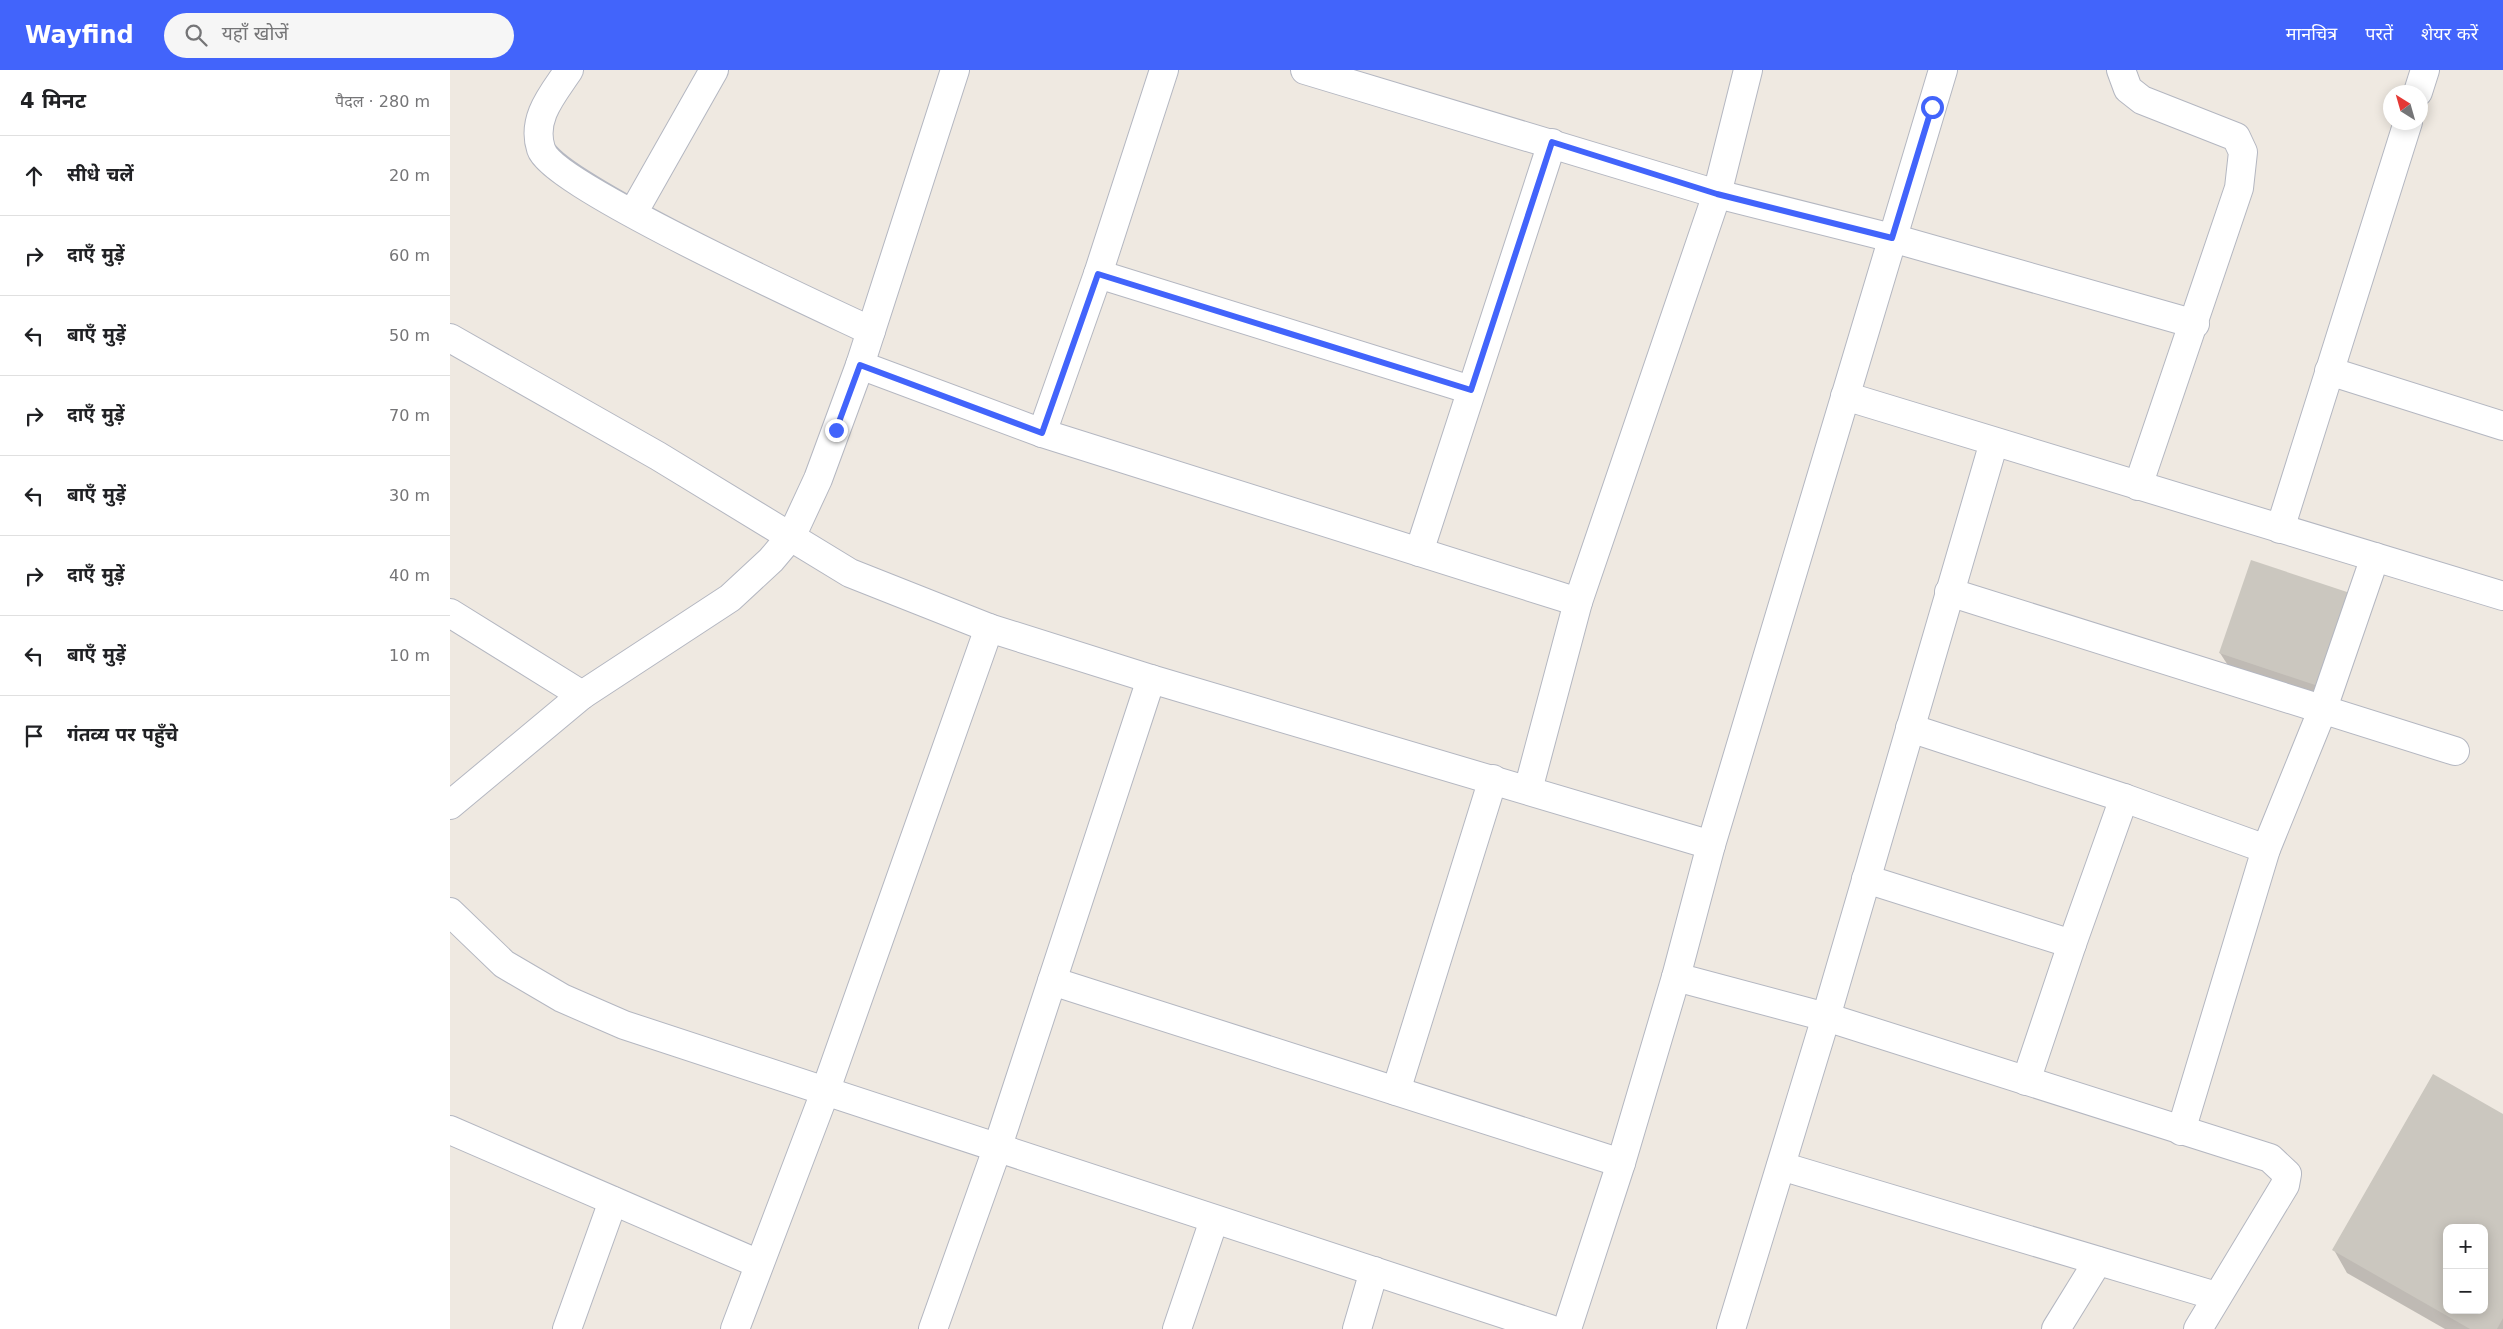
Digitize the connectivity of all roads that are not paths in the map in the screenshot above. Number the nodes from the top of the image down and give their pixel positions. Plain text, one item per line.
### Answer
1 (569, 70) edge
2 (714, 70) edge
3 (955, 70) edge
4 (1164, 70) edge
5 (1305, 70) edge
6 (1748, 70) edge
7 (1943, 70) edge
8 (2121, 70) edge
9 (2425, 70) edge
10 (2420, 85) edge
11 (2405, 130) edge
12 (1552, 142) junction
13 (1717, 194) junction
14 (633, 213) junction
15 (1892, 238) junction
16 (1098, 274) junction
17 (2195, 324) junction
18 (871, 331) junction
19 (450, 338) edge
20 (860, 365) junction
21 (2329, 372) junction
22 (1471, 390) junction
23 (1845, 396) junction
24 (2503, 426) edge
25 (1042, 433) junction
26 (1994, 442) junction
27 (2138, 486) junction
28 (2280, 529) junction
29 (792, 536) junction
30 (1419, 552) junction
31 (2375, 557) junction
32 (1950, 592) junction
33 (2503, 596) edge
34 (1578, 602) junction
35 (450, 613) edge
36 (989, 628) junction
37 (1151, 679) junction
38 (582, 695) junction
39 (2322, 711) junction
40 (1910, 728) junction
41 (2455, 751) dead end
42 (1493, 780) junction
43 (1528, 790) junction
44 (2124, 798) junction
45 (450, 805) edge
46 (1711, 846) junction
47 (2266, 848) junction
48 (1866, 879) junction
49 (450, 912) edge
50 (2072, 944) junction
51 (1676, 977) junction
52 (1052, 981) junction
53 (1826, 1017) junction
54 (2026, 1081) junction
55 (1396, 1091) junction
56 (824, 1092) junction
57 (450, 1130) edge
58 (2181, 1131) junction
59 (997, 1149) junction
60 (1621, 1163) junction
61 (1781, 1166) junction
62 (613, 1201) junction
63 (1214, 1220) junction
64 (2098, 1261) junction
65 (759, 1264) junction
66 (1374, 1272) junction
67 (2216, 1296) junction
68 (567, 1329) edge
69 (735, 1329) edge
70 (933, 1329) edge
71 (1177, 1329) edge
72 (1356, 1329) edge
73 (1550, 1329) edge
74 (1567, 1329) edge
75 (1730, 1329) edge
76 (2056, 1329) edge
77 (2198, 1329) edge

1 - 14 street
2 - 14 street
3 - 18 street
4 - 16 street
5 - 12 street
6 - 13 street
7 - 15 street
8 - 17 street
9 - 10 street
11 - 21 street
12 - 13 street
12 - 22 street
13 - 15 street
13 - 34 street
14 - 18 street
15 - 17 street
15 - 23 street
16 - 22 street
16 - 25 street
17 - 27 street
18 - 20 street
19 - 29 street
20 - 25 street
20 - 29 street
21 - 24 street
21 - 28 street
22 - 30 street
23 - 26 street
23 - 46 street
25 - 30 street
26 - 27 street
26 - 32 street
27 - 28 street
28 - 31 street
29 - 36 street
29 - 38 street
30 - 34 street
31 - 33 street
31 - 39 street
32 - 39 street
32 - 40 street
34 - 43 street
35 - 38 street
36 - 37 street
36 - 56 street
37 - 42 street
37 - 52 street
38 - 45 street
39 - 41 street
39 - 47 street
40 - 44 street
40 - 48 street
42 - 43 street
42 - 55 street
43 - 46 street
44 - 47 street
44 - 50 street
46 - 51 street
47 - 58 street
48 - 50 street
48 - 53 street
49 - 56 street
50 - 54 street
51 - 53 street
51 - 60 street
52 - 55 street
52 - 59 street
53 - 54 street
53 - 61 street
54 - 58 street
55 - 60 street
56 - 59 street
56 - 65 street
57 - 62 street
58 - 67 street
59 - 63 street
59 - 70 street
60 - 74 street
61 - 64 street
61 - 75 street
62 - 65 street
62 - 68 street
63 - 66 street
63 - 71 street
64 - 67 street
64 - 76 street
65 - 69 street
66 - 72 street
66 - 73 street
67 - 77 street

